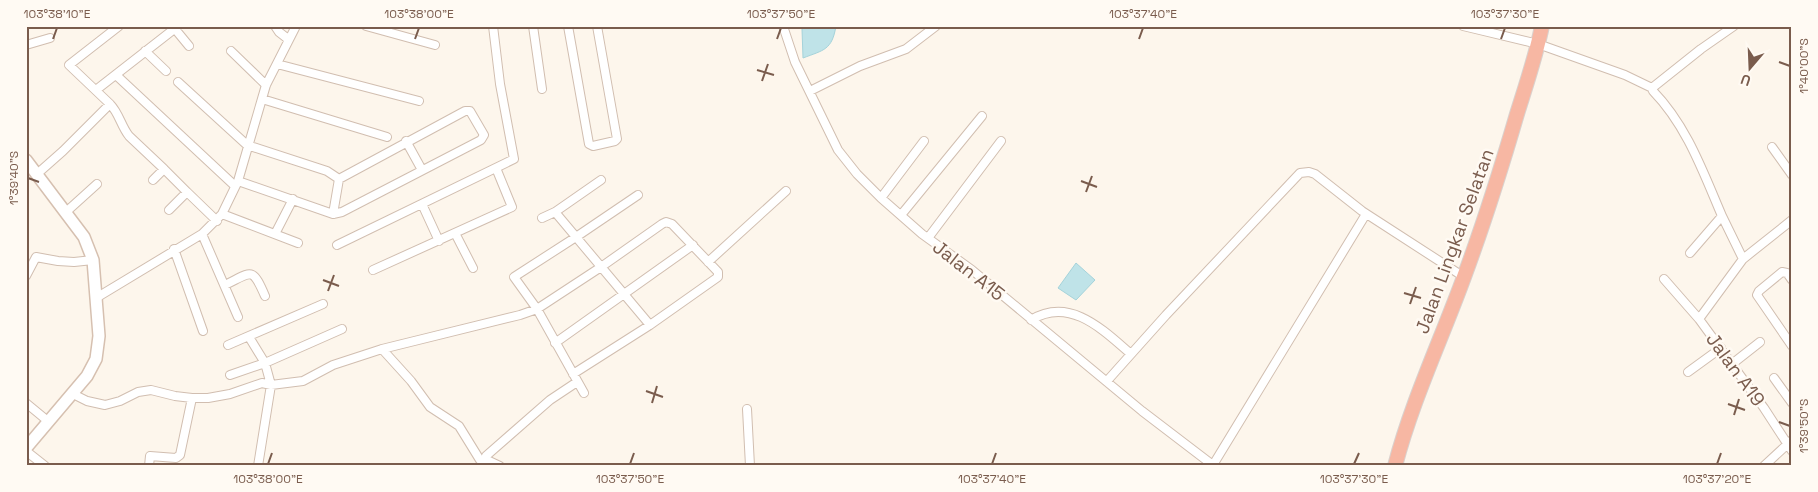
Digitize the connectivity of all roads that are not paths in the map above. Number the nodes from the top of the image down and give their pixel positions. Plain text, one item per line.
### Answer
1 (119, 26) edge
2 (275, 26) edge
3 (296, 26) edge
4 (366, 26) edge
5 (492, 26) edge
6 (533, 26) edge
7 (568, 26) edge
8 (597, 26) edge
9 (783, 26) edge
10 (936, 26) edge
11 (1463, 26) edge
12 (1542, 26) edge
13 (1734, 26) edge
14 (176, 28) edge
15 (50, 38) dead end
16 (288, 39) junction
17 (1538, 44) junction
18 (26, 45) edge
19 (435, 45) dead end
20 (189, 46) dead end
21 (145, 51) junction
22 (231, 51) dead end
23 (277, 64) junction
24 (166, 71) dead end
25 (116, 75) junction
26 (178, 82) dead end
27 (266, 85) junction
28 (1652, 88) junction
29 (542, 89) dead end
30 (96, 90) junction
31 (810, 91) junction
32 (262, 99) junction
33 (419, 101) dead end
34 (110, 104) junction
35 (982, 116) dead end
36 (387, 137) dead end
37 (406, 141) junction
38 (924, 141) dead end
39 (1002, 141) dead end
40 (247, 145) junction
41 (1772, 146) dead end
42 (26, 160) edge
43 (496, 168) junction
44 (164, 169) junction
45 (422, 170) junction
46 (37, 174) junction
47 (1792, 175) edge
48 (339, 179) junction
49 (153, 180) dead end
50 (601, 180) dead end
51 (237, 183) junction
52 (97, 184) dead end
53 (786, 191) dead end
54 (186, 192) junction
55 (638, 195) dead end
56 (881, 198) junction
57 (293, 199) junction
58 (422, 204) junction
59 (169, 210) dead end
60 (66, 212) junction
61 (555, 212) junction
62 (333, 214) junction
63 (1366, 214) junction
64 (901, 215) junction
65 (1722, 216) junction
66 (219, 218) junction
67 (542, 218) dead end
68 (1792, 220) edge
69 (455, 233) junction
70 (202, 234) junction
71 (275, 234) junction
72 (576, 238) junction
73 (928, 238) junction
74 (438, 241) junction
75 (298, 243) dead end
76 (337, 245) dead end
77 (693, 245) junction
78 (174, 249) junction
79 (1690, 253) dead end
80 (1743, 259) junction
81 (93, 260) junction
82 (708, 262) junction
83 (601, 267) junction
84 (472, 268) dead end
85 (373, 270) dead end
86 (26, 276) edge
87 (1464, 277) junction
88 (1664, 279) dead end
89 (1792, 280) edge
90 (225, 285) junction
91 (625, 295) junction
92 (266, 296) dead end
93 (96, 298) junction
94 (323, 304) dead end
95 (537, 309) junction
96 (238, 317) dead end
97 (1699, 319) junction
98 (1031, 320) junction
99 (650, 325) junction
100 (342, 329) dead end
101 (203, 331) dead end
102 (248, 337) junction
103 (1790, 341) edge
104 (1760, 342) dead end
105 (555, 343) junction
106 (228, 345) dead end
107 (382, 348) junction
108 (1721, 348) junction
109 (1132, 354) junction
110 (265, 363) junction
111 (1732, 364) junction
112 (1688, 372) dead end
113 (573, 374) junction
114 (230, 375) dead end
115 (1774, 378) dead end
116 (1107, 381) junction
117 (577, 382) junction
118 (271, 384) junction
119 (584, 393) dead end
120 (73, 394) junction
121 (192, 398) junction
122 (26, 402) edge
123 (1792, 403) edge
124 (747, 409) dead end
125 (49, 422) junction
126 (1790, 445) edge
127 (26, 450) edge
128 (485, 459) junction
129 (1214, 465) edge
130 (44, 466) edge
131 (149, 466) edge
132 (258, 466) edge
133 (500, 466) edge
134 (750, 466) edge
135 (1395, 466) edge
136 (1764, 466) edge

1 - 30 street
2 - 16 street
3 - 16 street
4 - 19 street
5 - 43 street
6 - 29 street
7 - 8 street
9 - 31 street, Jalan A15
10 - 31 street
11 - 17 street
12 - 17 highway, Jalan Lingkar Selatan
13 - 28 street
14 - 20 street
14 - 21 street
15 - 18 street
16 - 23 street
17 - 28 street
17 - 87 highway, Jalan Lingkar Selatan
21 - 24 street
21 - 25 street
22 - 27 street
23 - 27 street
23 - 33 street
25 - 30 street
25 - 51 street
26 - 40 street
27 - 32 street
28 - 65 street
30 - 34 street
31 - 56 street, Jalan A15
32 - 36 street
32 - 40 street
34 - 44 street
34 - 46 street
35 - 64 street
37 - 45 street
37 - 45 street
37 - 48 street
38 - 56 street
39 - 73 street
40 - 48 street
40 - 51 street
41 - 47 street
42 - 46 street
43 - 58 street
43 - 69 street
44 - 49 street
44 - 54 street
45 - 62 street
46 - 60 street
48 - 62 street
50 - 61 street
51 - 57 street
51 - 66 street
52 - 60 street
53 - 82 street
54 - 59 street
54 - 66 street
55 - 72 street
56 - 64 street, Jalan A15
57 - 62 street
57 - 71 street
58 - 74 street
58 - 76 street
60 - 81 street
61 - 67 street
61 - 72 street
63 - 87 street
63 - 109 street
63 - 129 street
64 - 73 street, Jalan A15
65 - 79 street
65 - 80 street
66 - 70 street
66 - 71 street
68 - 80 street
69 - 74 street
69 - 84 street
70 - 78 street
70 - 90 street
71 - 75 street
72 - 83 street
72 - 95 street
73 - 98 street, Jalan A15
74 - 85 street
77 - 82 street
77 - 83 street
77 - 91 street
78 - 93 street
78 - 101 street
80 - 97 street
81 - 86 street
81 - 93 street
82 - 99 street
83 - 91 street
83 - 95 street
87 - 135 highway, Jalan Lingkar Selatan
88 - 97 street, Jalan A19
89 - 103 street
90 - 92 street
90 - 96 street
91 - 99 street
91 - 105 street
93 - 120 street
94 - 102 street
95 - 105 street
95 - 107 street
97 - 108 street, Jalan A19
98 - 109 street
98 - 116 street, Jalan A15
99 - 113 street
100 - 110 street
102 - 106 street
102 - 110 street
104 - 111 street
105 - 113 street
107 - 118 street
107 - 128 street
108 - 111 street, Jalan A19
108 - 112 street
109 - 116 street
110 - 114 street
110 - 118 street
111 - 126 street, Jalan A19
113 - 117 street
115 - 123 street
116 - 129 street, Jalan A15
117 - 119 street
117 - 128 street
118 - 121 street
118 - 132 street
120 - 121 street
120 - 125 street
121 - 131 street
122 - 125 street
124 - 134 street
125 - 127 street
126 - 136 street
127 - 130 street
128 - 133 street

